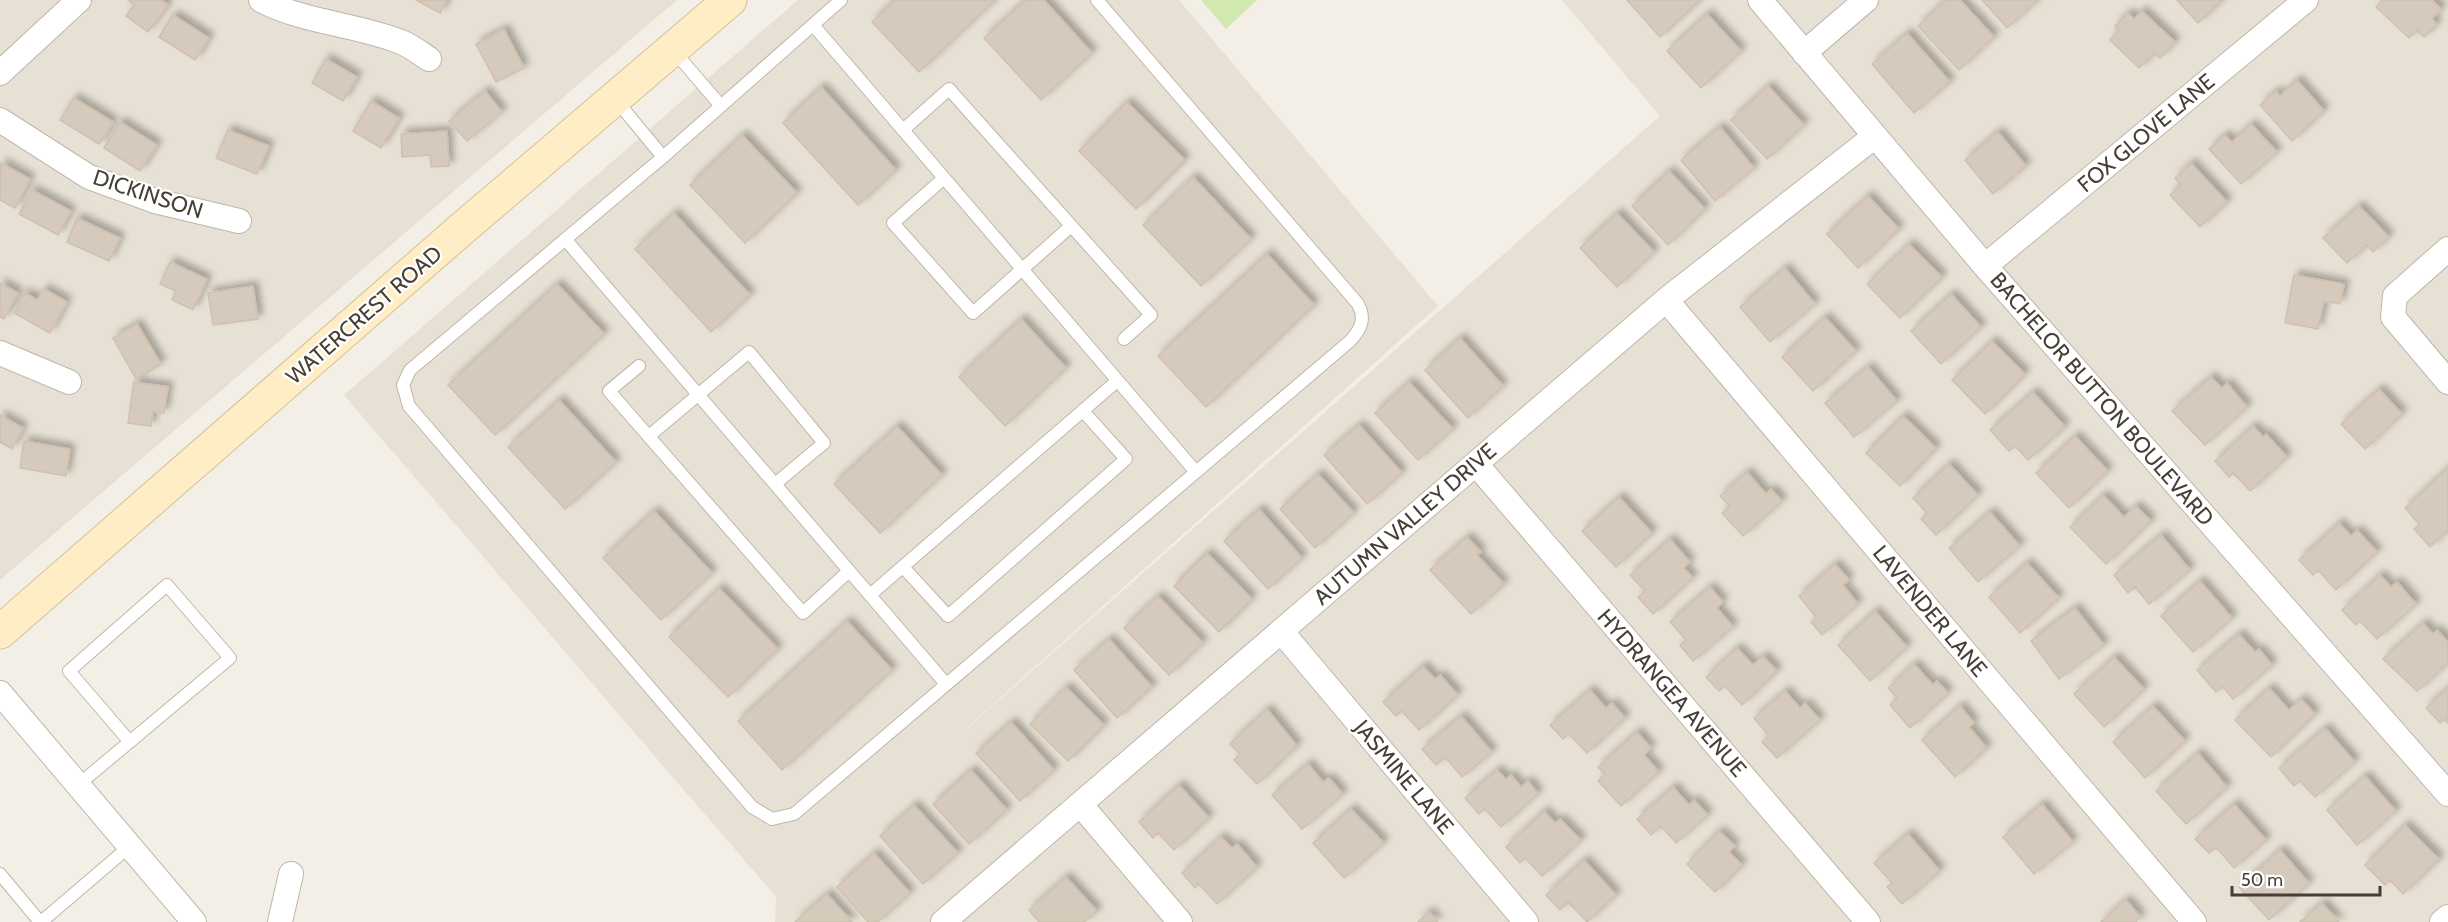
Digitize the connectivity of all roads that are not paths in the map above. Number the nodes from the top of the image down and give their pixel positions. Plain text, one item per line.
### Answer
1 (79, 0) edge
2 (261, 0) edge
3 (730, 0) edge
4 (841, 0) edge
5 (1096, 0) edge
6 (1760, 0) edge
7 (1866, 0) edge
8 (2306, 0) edge
9 (813, 25) junction
10 (672, 50) junction
11 (1804, 53) junction
12 (429, 59) dead end
13 (0, 73) edge
14 (615, 99) junction
15 (721, 106) junction
16 (0, 120) edge
17 (903, 130) junction
18 (1875, 136) junction
19 (663, 157) junction
20 (944, 178) junction
21 (239, 221) dead end
22 (1071, 226) junction
23 (565, 239) junction
24 (2448, 249) edge
25 (1985, 266) junction
26 (1022, 269) junction
27 (1666, 300) junction
28 (1124, 339) dead end
29 (0, 353) edge
30 (639, 366) dead end
31 (1117, 381) junction
32 (69, 382) dead end
33 (2448, 382) edge
34 (698, 394) junction
35 (1083, 411) junction
36 (649, 436) junction
37 (1476, 464) junction
38 (1196, 472) junction
39 (775, 484) junction
40 (903, 567) junction
41 (849, 571) junction
42 (870, 595) junction
43 (1281, 631) junction
44 (0, 632) edge
45 (946, 684) junction
46 (0, 693) edge
47 (130, 742) junction
48 (78, 785) junction
49 (2448, 794) edge
50 (1080, 804) junction
51 (130, 846) junction
52 (0, 874) edge
53 (291, 874) dead end
54 (2448, 917) edge
55 (40, 922) edge
56 (194, 922) edge
57 (280, 922) edge
58 (943, 922) edge
59 (1180, 922) edge
60 (1526, 922) edge
61 (1868, 922) edge
62 (2194, 922) edge
63 (2442, 922) edge

1 - 13 street
2 - 12 street
3 - 10 street, WATERCREST ROAD
4 - 9 lane
5 - 38 lane
6 - 11 street, BACHELOR BUTTON BOULEVARD
7 - 11 street
8 - 25 street, FOX GLOVE LANE
9 - 15 lane
9 - 17 lane
10 - 14 street, WATERCREST ROAD
10 - 15 lane
11 - 18 street, BACHELOR BUTTON BOULEVARD
14 - 19 lane
14 - 44 street, WATERCREST ROAD
15 - 19 lane
16 - 21 street, DICKINSON
17 - 20 lane
17 - 22 lane
18 - 25 street, BACHELOR BUTTON BOULEVARD
18 - 27 street, AUTUMN VALLEY DRIVE
19 - 23 lane
20 - 26 lane
20 - 26 lane
22 - 26 lane
22 - 28 lane
23 - 34 lane
23 - 45 lane
24 - 33 street
25 - 49 street, BACHELOR BUTTON BOULEVARD
26 - 31 lane
27 - 37 street, AUTUMN VALLEY DRIVE
27 - 62 street, LAVENDER LANE
29 - 32 street
30 - 36 lane
31 - 35 lane
31 - 38 lane
34 - 36 lane
34 - 39 lane
34 - 39 lane
35 - 40 lane
35 - 40 lane
36 - 41 lane
37 - 43 street, AUTUMN VALLEY DRIVE
37 - 61 street, HYDRANGEA AVENUE
38 - 45 lane
39 - 41 lane
40 - 42 lane
41 - 42 lane
42 - 45 lane
43 - 50 street, AUTUMN VALLEY DRIVE
43 - 60 street, JASMINE LANE
46 - 48 street
47 - 47 lane
47 - 48 lane
48 - 51 street
50 - 58 street, AUTUMN VALLEY DRIVE
50 - 59 street
51 - 55 lane
51 - 56 street
52 - 55 lane
53 - 57 street
54 - 63 street

